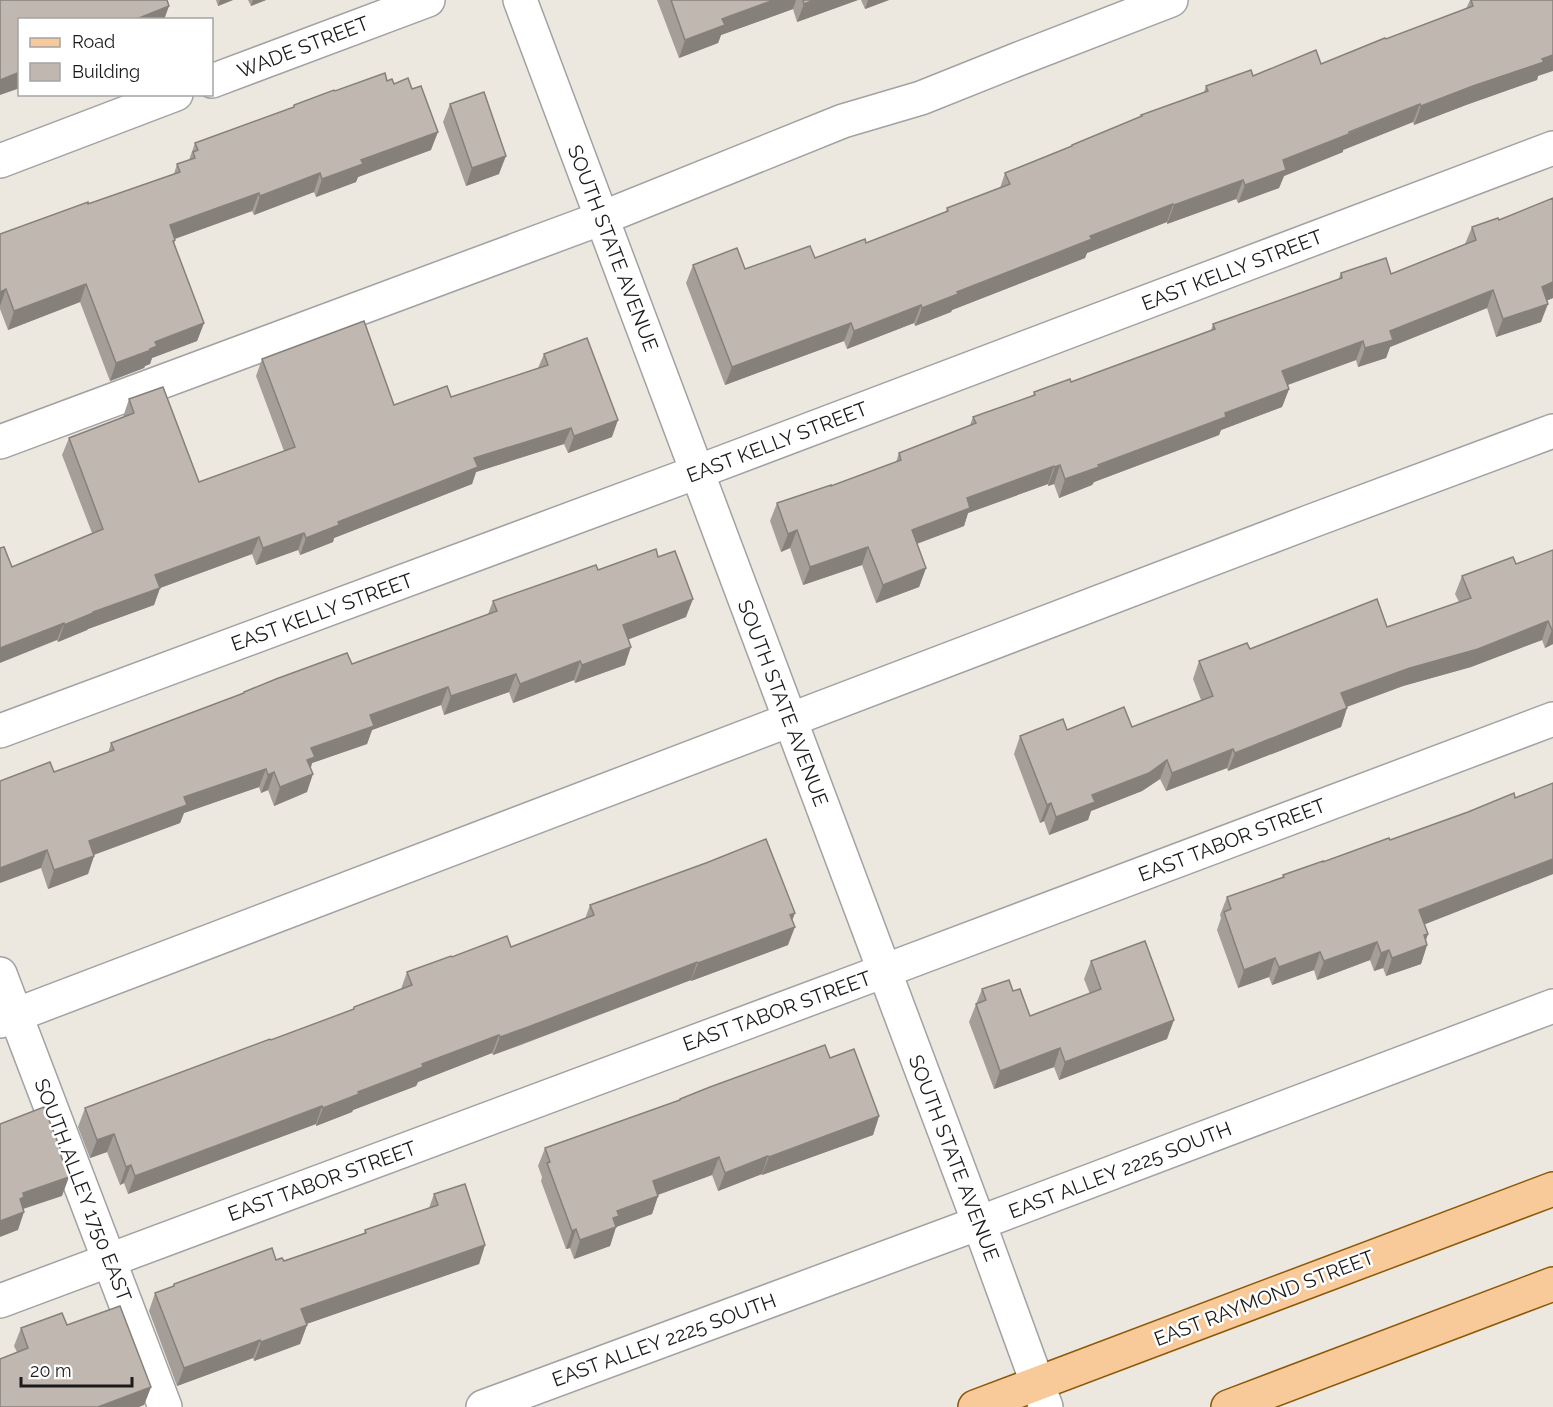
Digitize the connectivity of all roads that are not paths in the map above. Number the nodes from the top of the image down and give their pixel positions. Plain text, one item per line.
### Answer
1 (428, 0) edge
2 (520, 0) edge
3 (1171, 0) edge
4 (213, 81) edge
5 (171, 96) edge
6 (1553, 148) edge
7 (0, 161) edge
8 (602, 218) junction
9 (1553, 431) edge
10 (0, 442) edge
11 (697, 472) junction
12 (1553, 718) edge
13 (790, 721) junction
14 (0, 731) edge
15 (884, 971) junction
16 (0, 974) edge
17 (1553, 1006) edge
18 (8, 1018) edge
19 (1553, 1189) edge
20 (979, 1223) junction
21 (110, 1260) junction
22 (1553, 1284) edge
23 (0, 1301) edge
24 (1042, 1395) edge
25 (165, 1407) edge
26 (483, 1407) edge
27 (975, 1407) edge
28 (1228, 1407) edge

1 - 4 street, WADE STREET
2 - 8 street, SOUTH STATE AVENUE
3 - 8 street
5 - 7 street
6 - 11 street, EAST KELLY STREET
8 - 10 street
8 - 11 street, SOUTH STATE AVENUE
9 - 13 street
11 - 13 street, SOUTH STATE AVENUE
11 - 14 street, EAST KELLY STREET
12 - 15 street, EAST TABOR STREET
13 - 15 street, SOUTH STATE AVENUE
13 - 18 street
15 - 20 street, SOUTH STATE AVENUE
15 - 21 street, EAST TABOR STREET
16 - 18 street, SOUTH ALLEY 1750 EAST
17 - 20 street, EAST ALLEY 2225 SOUTH
18 - 21 street, SOUTH ALLEY 1750 EAST
19 - 24 main road, EAST RAYMOND STREET
20 - 24 street, SOUTH STATE AVENUE
20 - 26 street, EAST ALLEY 2225 SOUTH
21 - 23 street, EAST TABOR STREET
21 - 25 street, SOUTH ALLEY 1750 EAST
22 - 28 main road
24 - 27 main road, EAST RAYMOND STREET

